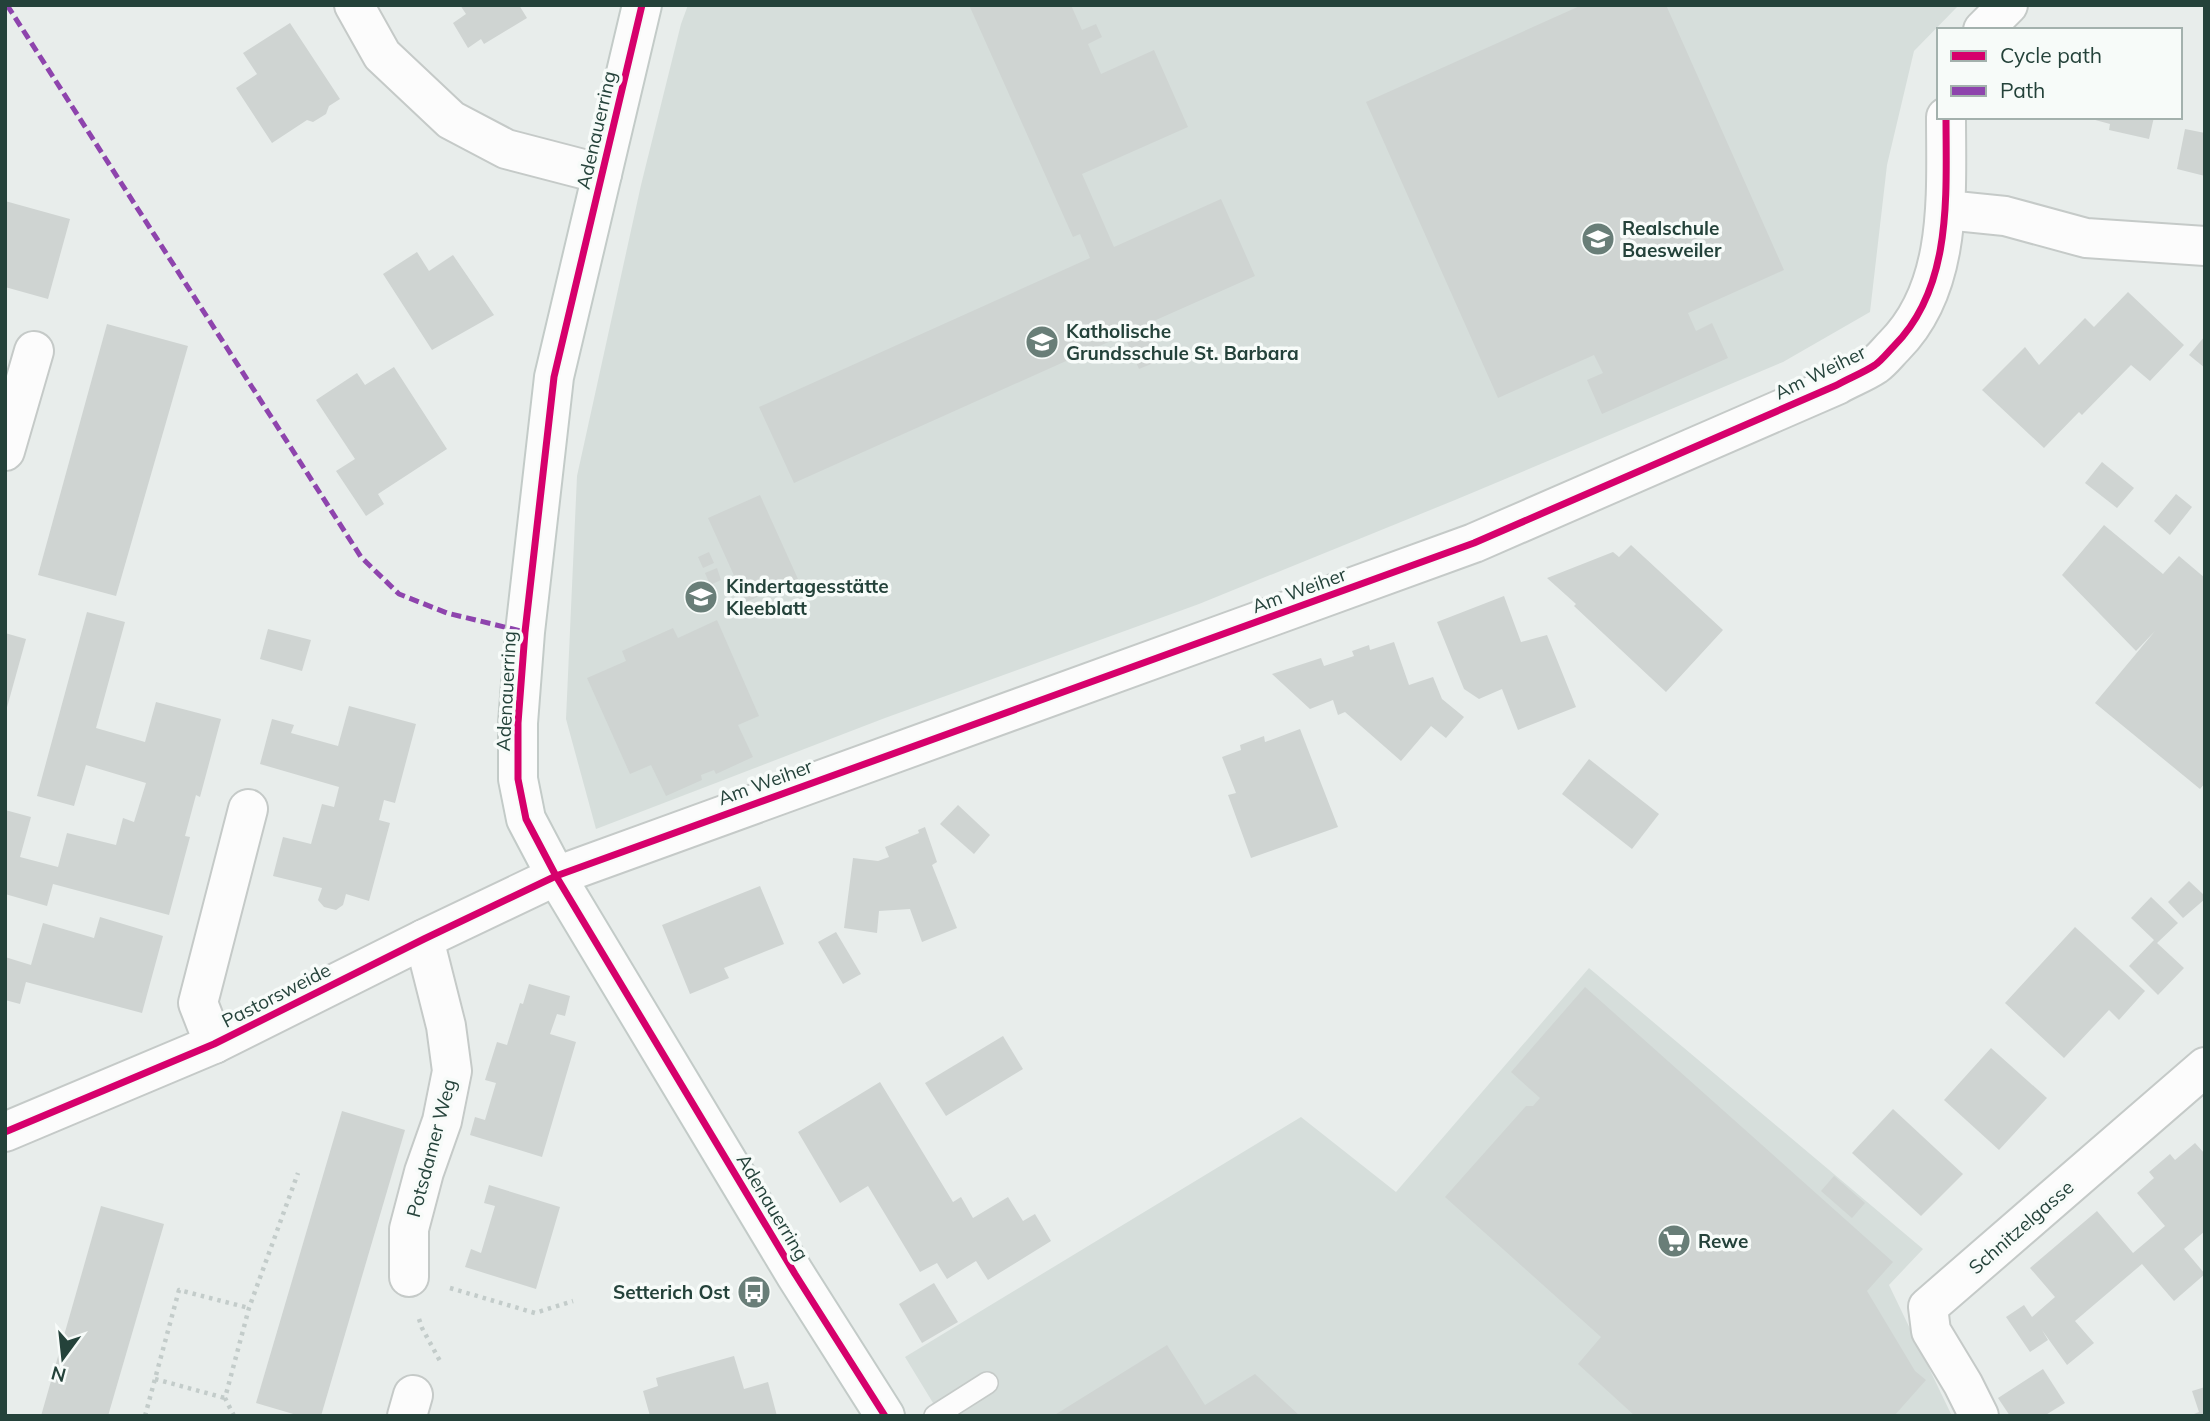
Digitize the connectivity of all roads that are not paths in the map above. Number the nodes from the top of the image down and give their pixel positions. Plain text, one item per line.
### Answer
1 (354, 5) edge
2 (642, 5) edge
3 (2008, 5) edge
4 (1985, 28) edge
5 (1946, 119) edge
6 (601, 174) junction
7 (1946, 210) junction
8 (2205, 246) edge
9 (34, 351) dead end
10 (5, 451) edge
11 (248, 809) dead end
12 (556, 876) junction
13 (424, 939) junction
14 (214, 1044) junction
15 (2205, 1067) edge
16 (5, 1132) edge
17 (409, 1277) road end
18 (987, 1383) dead end
19 (885, 1416) edge
20 (934, 1416) edge
21 (1979, 1416) edge

1 - 6 street
2 - 6 street, Adenauerring
3 - 4 street
5 - 7 street, Am Weiher
6 - 12 street, Adenauerring
7 - 8 street
7 - 12 street, Am Weiher
9 - 10 street
11 - 14 street, Pastorsweide
12 - 13 street, Pastorsweide
12 - 19 street, Adenauerring
13 - 14 street, Pastorsweide
13 - 17 street, Potsdamer Weg
14 - 16 street, Pastorsweide
15 - 21 street, Schnitzelgasse
18 - 20 lane

